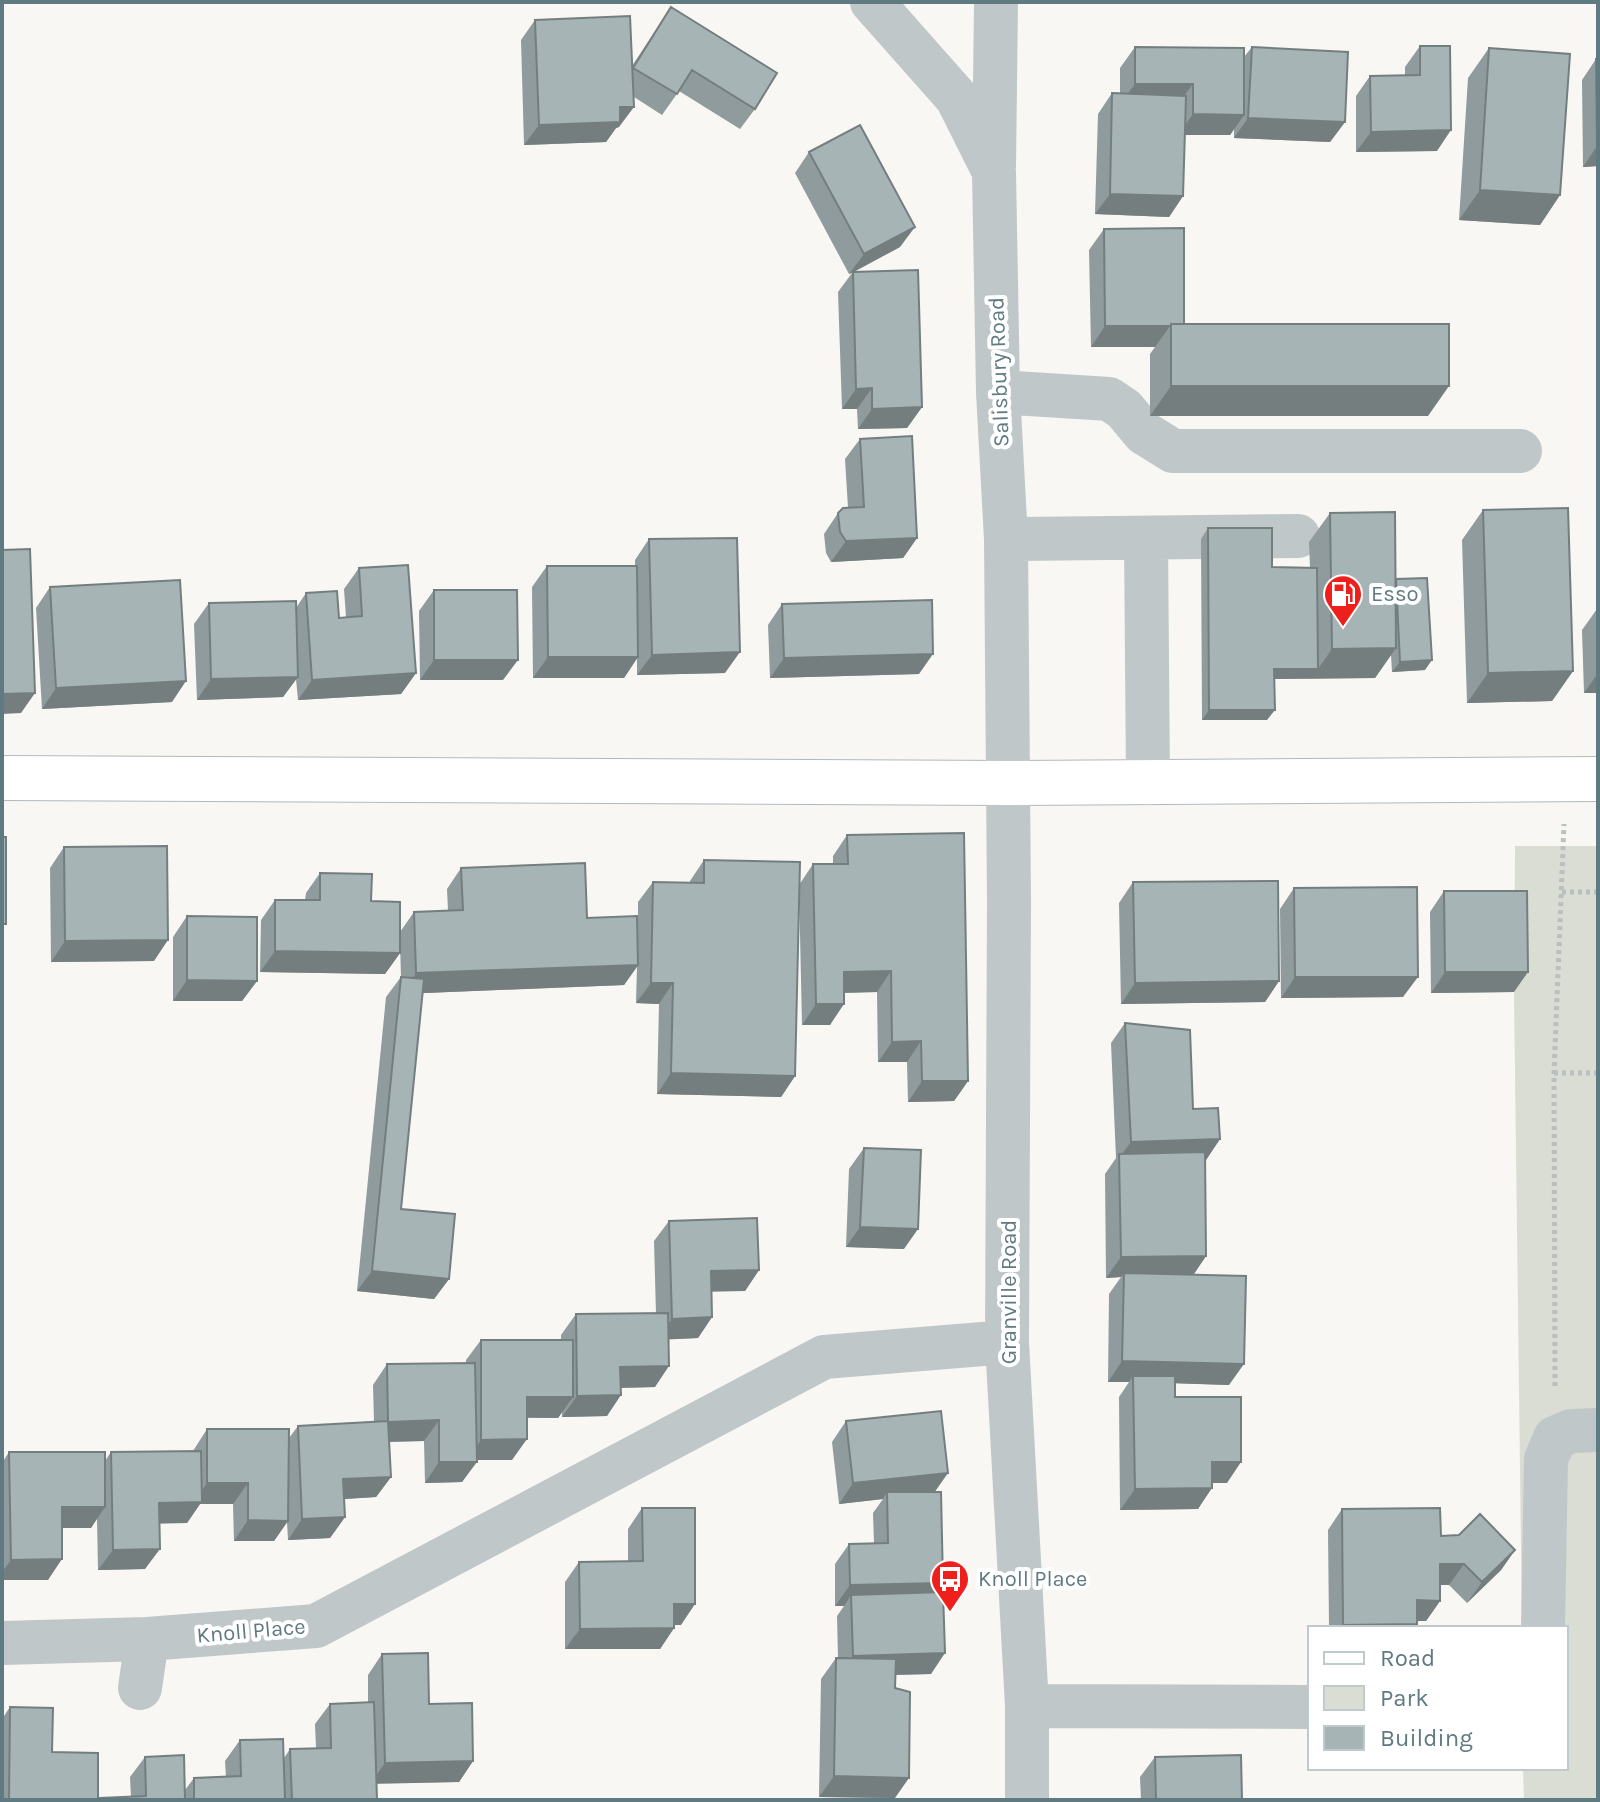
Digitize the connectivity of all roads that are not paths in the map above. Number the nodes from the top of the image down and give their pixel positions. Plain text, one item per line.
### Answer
1 (872, 2) edge
2 (996, 2) edge
3 (994, 172) junction
4 (998, 392) junction
5 (1520, 451) dead end
6 (1298, 536) dead end
7 (1146, 538) junction
8 (1006, 539) junction
9 (2, 778) edge
10 (1582, 779) edge
11 (1007, 783) junction
12 (1148, 783) junction
13 (1007, 1342) junction
14 (1598, 1430) edge
15 (1543, 1626) edge
16 (147, 1639) junction
17 (2, 1643) edge
18 (140, 1688) dead end
19 (1027, 1706) junction
20 (1308, 1707) edge
21 (1027, 1800) edge

1 - 3 street, Salisbury Road
2 - 3 street
3 - 4 street, Salisbury Road
4 - 5 street
4 - 8 street, Salisbury Road
6 - 7 street
7 - 8 street
7 - 12 street
8 - 11 street, Salisbury Road
9 - 11 main road
10 - 12 main road
11 - 12 main road
11 - 13 street, Granville Road
13 - 16 street, Knoll Place
13 - 19 street, Granville Road
14 - 15 street
16 - 17 street, Knoll Place
16 - 18 street
19 - 20 street
19 - 21 street, Granville Road

